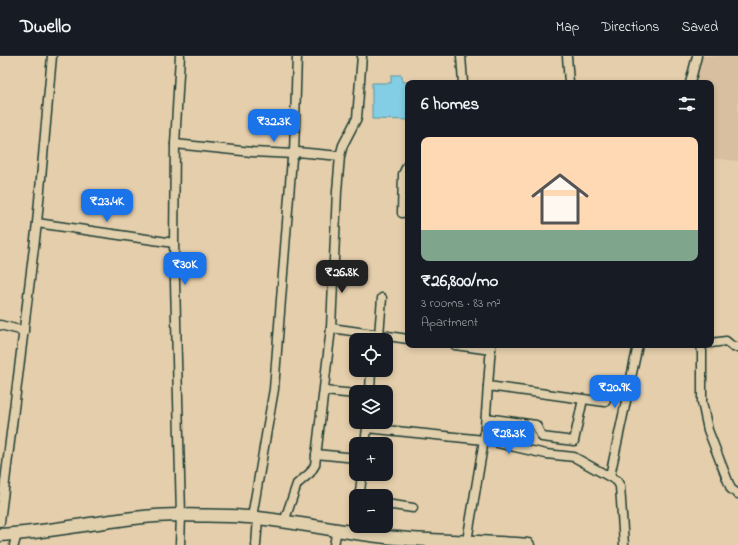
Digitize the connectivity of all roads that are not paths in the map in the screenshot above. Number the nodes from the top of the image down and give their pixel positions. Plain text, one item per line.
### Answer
1 (52, 56) edge
2 (180, 56) edge
3 (297, 56) edge
4 (362, 56) edge
5 (461, 56) edge
6 (567, 56) edge
7 (697, 56) edge
8 (463, 80) edge
9 (569, 80) edge
10 (691, 80) edge
11 (175, 144) junction
12 (294, 154) junction
13 (340, 156) junction
14 (405, 170) edge
15 (402, 213) dead end
16 (37, 222) junction
17 (174, 243) junction
18 (382, 298) dead end
19 (0, 325) edge
20 (331, 328) junction
21 (24, 330) junction
22 (358, 333) edge
23 (376, 333) edge
24 (393, 338) edge
25 (405, 339) edge
26 (714, 343) edge
27 (738, 347) edge
28 (491, 348) edge
29 (637, 348) edge
30 (700, 348) edge
31 (630, 382) junction
32 (488, 386) junction
33 (324, 391) junction
34 (349, 393) edge
35 (583, 399) junction
36 (486, 418) junction
37 (393, 428) edge
38 (484, 440) junction
39 (316, 454) junction
40 (349, 457) edge
41 (610, 476) junction
42 (738, 494) edge
43 (393, 505) edge
44 (413, 508) dead end
45 (181, 515) junction
46 (255, 518) junction
47 (0, 522) edge
48 (284, 522) junction
49 (337, 530) junction
50 (0, 535) edge
51 (16, 539) edge
52 (467, 541) junction
53 (483, 543) edge
54 (180, 545) edge
55 (256, 545) edge
56 (334, 545) edge
57 (528, 545) edge
58 (624, 545) edge

1 - 16 street
2 - 11 street
3 - 12 street
4 - 13 street
5 - 8 street
6 - 9 street
7 - 10 street
11 - 12 street
11 - 17 street
12 - 13 street
12 - 46 street
13 - 20 street
14 - 15 street
16 - 17 street
16 - 21 street
17 - 45 street
18 - 23 street
19 - 21 street
20 - 22 street
20 - 33 street
21 - 47 street
24 - 25 street
26 - 27 street
28 - 32 street
29 - 31 street
30 - 42 street
31 - 35 street
31 - 41 street
32 - 35 street
32 - 36 street
33 - 34 street
33 - 39 street
35 - 36 street
36 - 38 street
37 - 38 street
38 - 41 street
38 - 52 street
39 - 40 street
39 - 48 street
41 - 58 street
43 - 44 street
45 - 46 main road
45 - 51 main road
45 - 54 street
46 - 48 main road
46 - 55 street
48 - 49 main road
49 - 52 main road
49 - 56 street
50 - 51 main road
52 - 53 main road
53 - 57 main road

